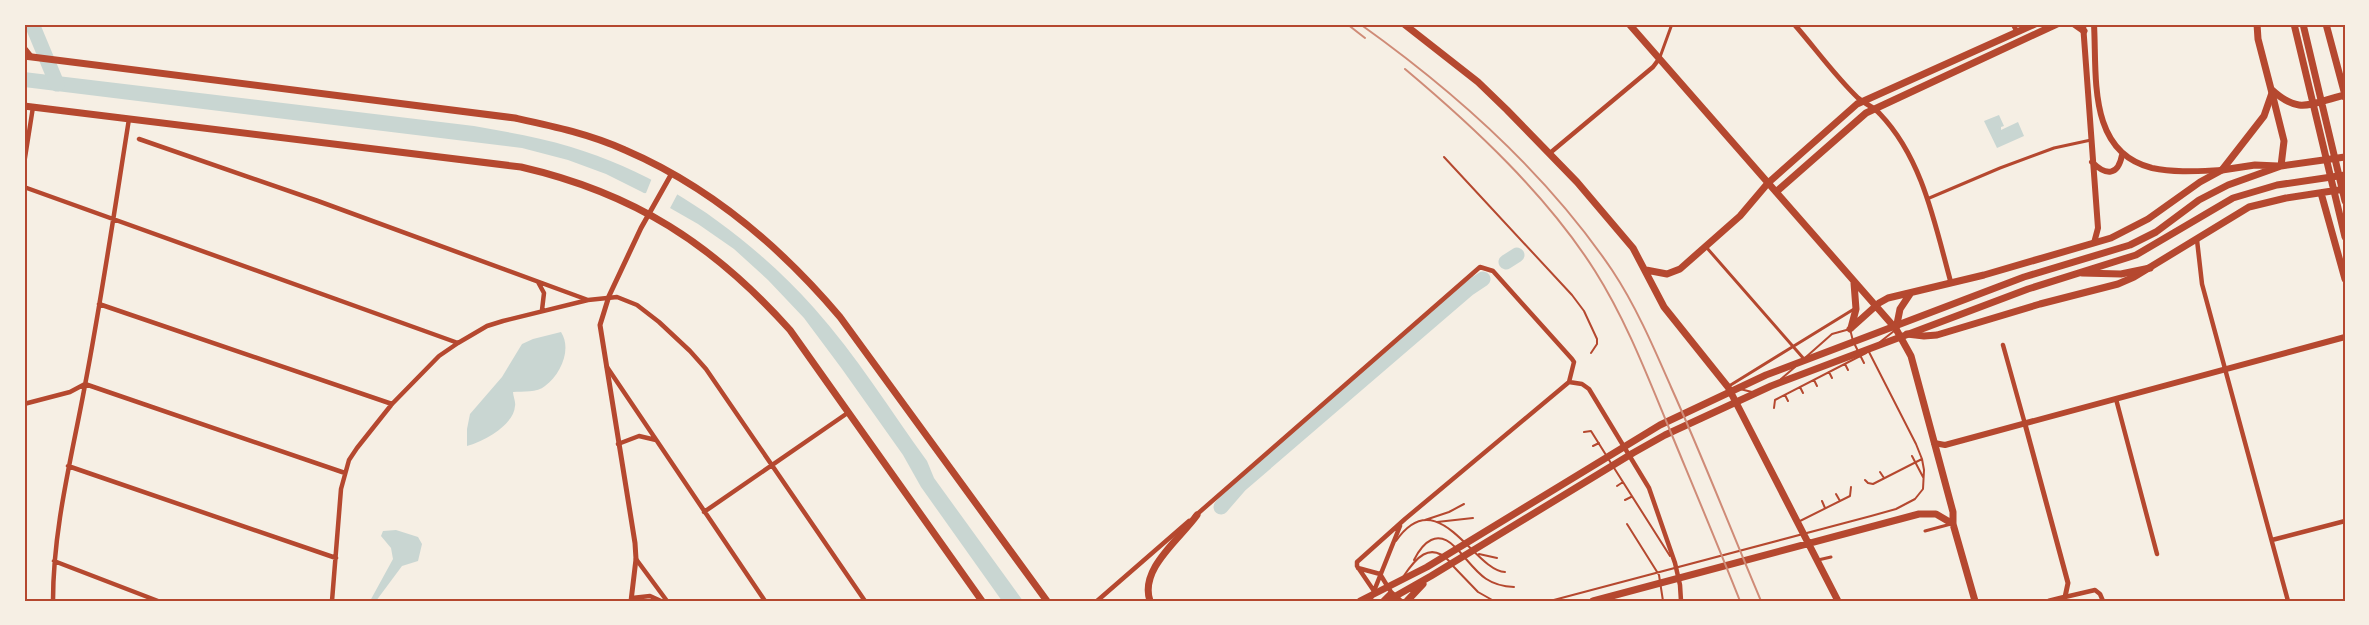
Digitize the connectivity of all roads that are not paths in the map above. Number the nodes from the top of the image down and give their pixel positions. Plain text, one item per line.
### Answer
1 (1404, 24) edge
2 (1629, 24) edge
3 (1672, 24) edge
4 (1794, 24) edge
5 (2013, 24) edge
6 (2035, 24) edge
7 (2057, 24) edge
8 (2074, 24) edge
9 (2094, 24) edge
10 (2257, 24) edge
11 (2294, 24) edge
12 (2303, 24) edge
13 (2326, 24) edge
14 (2084, 28) edge
15 (2017, 32) junction
16 (24, 47) edge
17 (28, 57) edge
18 (1659, 59) junction
19 (2272, 91) junction
20 (2345, 96) edge
21 (1863, 102) junction
22 (24, 106) edge
23 (33, 107) junction
24 (1874, 109) junction
25 (129, 119) junction
26 (139, 139) dead end
27 (2091, 140) junction
28 (1550, 153) junction
29 (2122, 154) junction
30 (1444, 157) dead end
31 (2345, 157) edge
32 (2092, 162) junction
33 (24, 164) edge
34 (2281, 166) junction
35 (2222, 170) junction
36 (672, 173) junction
37 (2345, 175) edge
38 (1768, 183) junction
39 (24, 187) edge
40 (2345, 189) edge
41 (1776, 192) junction
42 (2321, 193) junction
43 (1927, 199) junction
44 (2345, 201) edge
45 (2345, 206) edge
46 (650, 213) junction
47 (2328, 216) junction
48 (112, 218) junction
49 (2345, 237) edge
50 (2197, 240) junction
51 (2094, 243) junction
52 (1706, 247) junction
53 (2150, 268) junction
54 (1646, 270) junction
55 (2076, 273) junction
56 (2345, 279) edge
57 (536, 280) junction
58 (1854, 283) junction
59 (1951, 283) junction
60 (1910, 294) junction
61 (609, 296) junction
62 (588, 300) junction
63 (99, 304) junction
64 (1875, 306) junction
65 (1856, 309) junction
66 (542, 310) junction
67 (1850, 329) junction
68 (1896, 329) junction
69 (2345, 337) edge
70 (458, 342) junction
71 (2003, 345) dead end
72 (1794, 346) junction
73 (1869, 352) junction
74 (1591, 353) dead end
75 (1861, 356) junction
76 (1804, 359) junction
77 (1864, 363) dead end
78 (1845, 364) junction
79 (606, 365) junction
80 (2226, 369) junction
81 (1848, 370) dead end
82 (1829, 372) junction
83 (1832, 378) dead end
84 (1814, 380) junction
85 (1569, 382) junction
86 (85, 384) junction
87 (1817, 386) dead end
88 (1728, 387) junction
89 (1800, 387) junction
90 (1803, 393) dead end
91 (1785, 395) junction
92 (2116, 399) junction
93 (1788, 401) dead end
94 (24, 404) edge
95 (392, 404) junction
96 (1774, 408) dead end
97 (849, 412) junction
98 (2025, 424) junction
99 (1584, 432) dead end
100 (656, 440) junction
101 (1599, 442) junction
102 (1934, 443) junction
103 (618, 444) junction
104 (1593, 446) dead end
105 (1912, 456) dead end
106 (1922, 459) junction
107 (1915, 462) junction
108 (1896, 464) dead end
109 (772, 465) junction
110 (68, 466) junction
111 (1899, 470) junction
112 (1880, 472) dead end
113 (345, 473) junction
114 (1884, 478) junction
115 (1865, 480) dead end
116 (1924, 480) junction
117 (1623, 483) junction
118 (1617, 486) dead end
119 (1851, 488) dead end
120 (1836, 494) dead end
121 (1631, 497) junction
122 (1625, 501) dead end
123 (1822, 501) dead end
124 (1840, 501) junction
125 (1464, 504) dead end
126 (1825, 508) junction
127 (704, 512) junction
128 (1197, 515) junction
129 (1473, 518) dead end
130 (1405, 519) junction
131 (2345, 520) edge
132 (1420, 522) junction
133 (1435, 522) junction
134 (1798, 522) junction
135 (1627, 524) dead end
136 (1953, 524) junction
137 (1925, 531) dead end
138 (2272, 540) junction
139 (1390, 550) junction
140 (1476, 553) junction
141 (2157, 554) dead end
142 (1831, 557) dead end
143 (336, 558) junction
144 (1497, 558) dead end
145 (636, 559) junction
146 (1818, 560) junction
147 (54, 561) junction
148 (1414, 561) junction
149 (1675, 563) junction
150 (1452, 564) junction
151 (1358, 568) junction
152 (1505, 572) dead end
153 (1380, 574) junction
154 (1431, 576) junction
155 (1514, 587) dead end
156 (1374, 591) junction
157 (1391, 592) junction
158 (2065, 597) junction
159 (632, 599) edge
160 (53, 601) edge
161 (158, 601) edge
162 (332, 601) edge
163 (662, 601) edge
164 (667, 601) edge
165 (765, 601) edge
166 (865, 601) edge
167 (982, 601) edge
168 (1047, 601) edge
169 (1096, 601) edge
170 (1150, 601) edge
171 (1360, 601) edge
172 (1370, 601) edge
173 (1382, 601) edge
174 (1387, 601) edge
175 (1401, 601) edge
176 (1407, 601) edge
177 (1494, 601) edge
178 (1550, 601) edge
179 (1593, 601) edge
180 (1663, 601) edge
181 (1681, 601) edge
182 (1838, 601) edge
183 (1975, 601) edge
184 (2049, 601) edge
185 (2103, 601) edge
186 (2288, 601) edge

1 - 28 main road
2 - 18 main road
3 - 18 street
4 - 21 street
5 - 15 street
6 - 15 main road
7 - 24 main road
8 - 14 main road
9 - 29 main road
10 - 19 main road
11 - 49 main road
12 - 44 main road
13 - 20 main road
14 - 27 main road
15 - 21 main road
16 - 17 street
17 - 36 main road
18 - 28 street
18 - 38 main road
19 - 20 main road
19 - 34 main road
19 - 35 main road
21 - 24 street
21 - 38 main road
22 - 23 main road
23 - 25 main road
23 - 33 street
24 - 41 main road
24 - 43 street
25 - 46 main road
25 - 48 street
26 - 57 street
27 - 32 main road
27 - 43 street
28 - 54 main road
29 - 32 main road
29 - 35 main road
30 - 74 lane
31 - 34 main road
32 - 51 main road
34 - 35 main road
34 - 171 main road
35 - 51 main road
36 - 46 street
36 - 168 main road
37 - 55 main road
38 - 41 main road
38 - 52 main road
39 - 48 street
40 - 42 main road
41 - 58 main road
42 - 47 main road
42 - 50 main road
43 - 59 street
45 - 47 main road
46 - 61 street
46 - 97 main road
47 - 56 main road
48 - 63 street
48 - 70 street
50 - 53 main road
50 - 80 street
51 - 59 main road
52 - 54 main road
52 - 72 street
53 - 55 main road
53 - 68 main road
54 - 88 main road
55 - 150 main road
57 - 62 street
57 - 66 street
58 - 64 main road
58 - 65 main road
59 - 60 main road
60 - 64 main road
60 - 68 main road
61 - 62 street
61 - 79 street
61 - 109 street
62 - 66 street
63 - 86 street
63 - 95 street
64 - 67 main road
64 - 68 main road
65 - 67 main road
65 - 72 street
66 - 70 street
67 - 75 lane
67 - 76 lane
68 - 73 lane
68 - 102 main road
69 - 80 main road
70 - 95 street
71 - 98 street
72 - 76 street
72 - 88 street
73 - 75 lane
73 - 106 lane
75 - 77 lane
75 - 78 lane
76 - 88 lane
78 - 81 lane
78 - 82 lane
79 - 100 street
79 - 103 street
80 - 92 main road
80 - 138 street
82 - 83 lane
82 - 84 lane
84 - 87 lane
84 - 89 lane
85 - 128 street
85 - 130 street
85 - 149 street
86 - 94 street
86 - 110 street
86 - 113 street
88 - 134 main road
89 - 90 lane
89 - 91 lane
91 - 93 lane
91 - 96 lane
92 - 98 main road
92 - 141 street
95 - 113 street
97 - 109 street
97 - 167 main road
98 - 102 main road
98 - 158 street
99 - 101 lane
100 - 103 street
100 - 127 street
101 - 104 lane
101 - 117 lane
102 - 136 main road
103 - 145 street
105 - 107 lane
106 - 107 lane
106 - 116 lane
107 - 111 lane
107 - 116 lane
108 - 111 lane
109 - 127 street
109 - 166 street
110 - 143 street
110 - 147 street
111 - 114 lane
112 - 114 lane
113 - 143 street
114 - 115 lane
116 - 178 lane
117 - 118 lane
117 - 121 lane
119 - 124 lane
120 - 124 lane
121 - 122 lane
121 - 149 lane
123 - 126 lane
124 - 126 lane
125 - 132 lane
126 - 134 lane
127 - 165 street
128 - 169 street
128 - 170 main road
129 - 133 lane
130 - 139 street
130 - 151 street
131 - 138 street
132 - 133 lane
132 - 139 lane
133 - 140 lane
134 - 146 main road
135 - 180 lane
136 - 137 street
136 - 179 main road
136 - 183 main road
138 - 186 street
139 - 153 street
140 - 144 lane
140 - 152 lane
142 - 146 street
143 - 162 street
145 - 159 street
145 - 164 street
146 - 182 main road
147 - 160 street
147 - 161 street
148 - 150 lane
148 - 155 lane
148 - 157 lane
149 - 181 street
150 - 154 main road
150 - 177 lane
151 - 153 street
151 - 156 street
153 - 156 street
153 - 157 street
154 - 174 main road
154 - 176 main road
156 - 172 street
157 - 173 street
157 - 175 street
158 - 184 street
158 - 185 street
159 - 163 street

